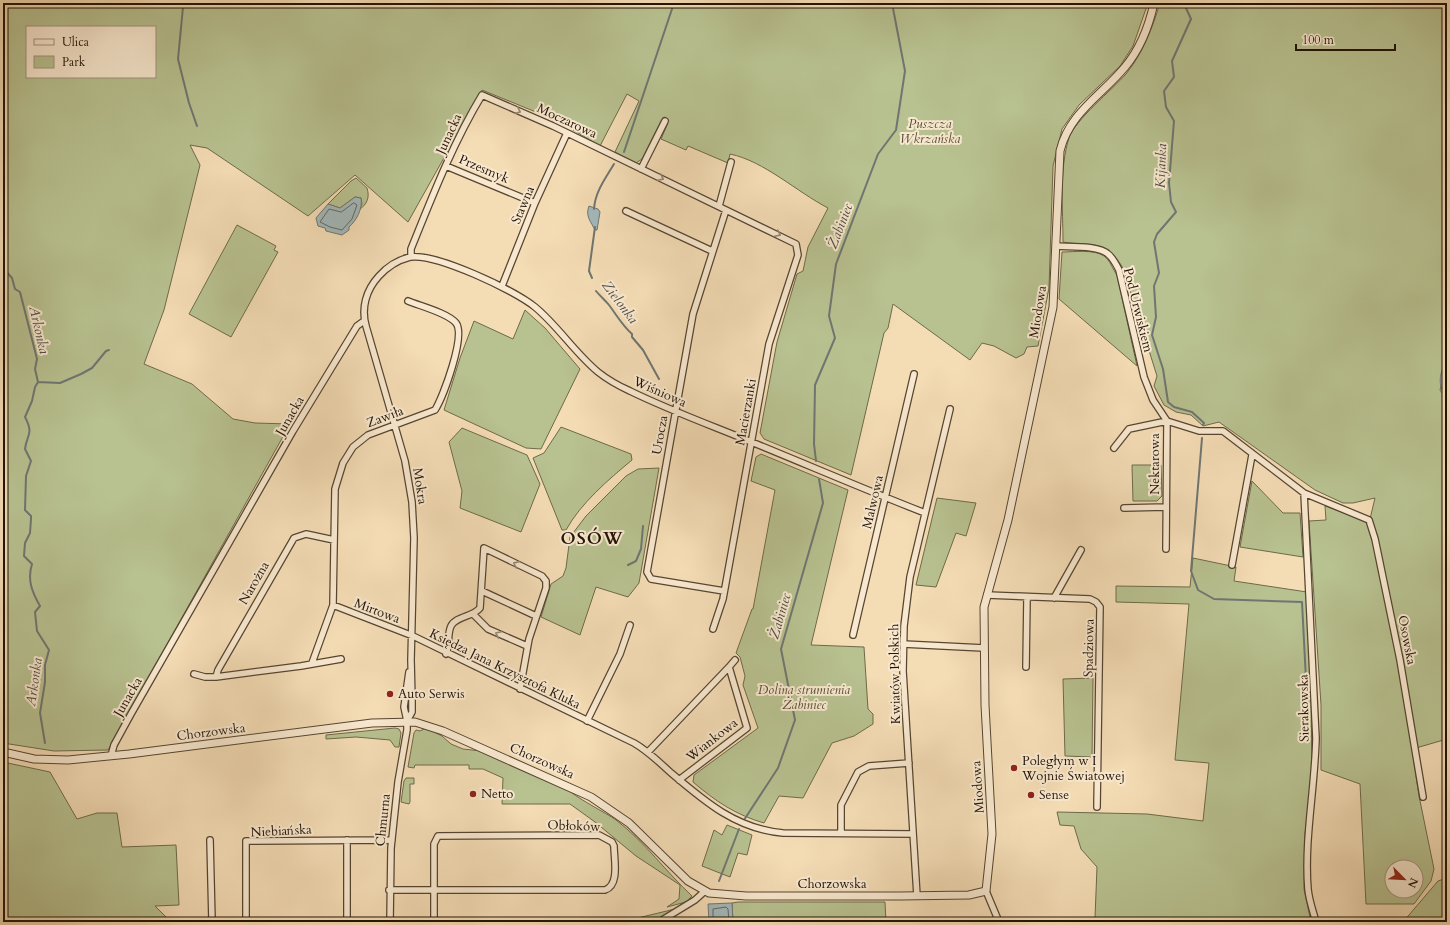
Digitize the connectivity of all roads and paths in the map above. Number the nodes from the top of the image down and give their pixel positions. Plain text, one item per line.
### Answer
1 (1154, 3) edge
2 (482, 95) joint
3 (664, 121) dead end
4 (567, 133) junction
5 (731, 162) dead end
6 (446, 166) junction
7 (641, 169) junction
8 (535, 203) junction
9 (719, 206) junction
10 (726, 210) junction
11 (626, 211) dead end
12 (792, 241) joint
13 (1056, 246) junction
14 (712, 251) junction
15 (410, 257) junction
16 (502, 286) junction
17 (408, 301) dead end
18 (364, 321) junction
19 (914, 374) dead end
20 (950, 409) dead end
21 (676, 411) junction
22 (1167, 421) junction
23 (394, 424) junction
24 (752, 442) junction
25 (1114, 448) dead end
26 (1252, 455) junction
27 (1304, 493) junction
28 (885, 497) junction
29 (1166, 507) junction
30 (1124, 508) dead end
31 (925, 513) junction
32 (334, 540) junction
33 (1166, 549) dead end
34 (1081, 550) dead end
35 (1232, 565) dead end
36 (482, 591) junction
37 (724, 591) junction
38 (987, 595) junction
39 (1027, 598) junction
40 (1054, 598) junction
41 (333, 605) junction
42 (473, 614) junction
43 (536, 616) junction
44 (630, 625) dead end
45 (713, 628) dead end
46 (853, 635) dead end
47 (413, 636) junction
48 (903, 644) junction
49 (527, 646) junction
50 (984, 648) junction
51 (446, 654) junction
52 (341, 659) dead end
53 (735, 660) dead end
54 (312, 663) junction
55 (729, 667) junction
56 (1026, 667) dead end
57 (194, 674) dead end
58 (216, 677) junction
59 (520, 689) junction
60 (587, 721) junction
61 (407, 722) junction
62 (3, 752) edge
63 (648, 752) junction
64 (111, 756) junction
65 (909, 763) junction
66 (679, 780) junction
67 (1422, 797) dead end
68 (1098, 807) dead end
69 (841, 833) junction
70 (914, 834) junction
71 (210, 840) dead end
72 (347, 840) junction
73 (392, 840) junction
74 (389, 890) junction
75 (434, 890) junction
76 (705, 891) junction
77 (986, 891) junction
78 (917, 896) junction
79 (246, 922) edge
80 (262, 922) edge
81 (348, 922) edge
82 (390, 922) edge
83 (434, 922) edge
84 (659, 922) edge
85 (999, 922) edge
86 (1316, 922) edge

1 - 13 street, Miodowa
2 -> 4 street, Moczarowa
2 - 6 street, Junacka
3 - 7 street
4 - 7 street, Moczarowa
4 - 8 street, Stawna
5 - 9 street
6 - 8 street, Przesmyk
6 - 15 street, Junacka
7 -> 9 street, Moczarowa
8 - 16 street, Stawna
9 - 10 street, Moczarowa
10 -> 12 street, Moczarowa
10 - 14 street, Urocza
11 - 14 street
12 - 24 street, Macierzanki
13 - 22 street, Pod Urwiskiem
13 - 38 street, Miodowa
14 - 21 street, Urocza
15 - 16 street, Wiśniowa
15 - 18 street
16 - 21 street, Wiśniowa
17 - 23 street, Zawiła
18 - 23 street, Mokra
18 - 64 street, Junacka
19 - 28 street, Malwowa
20 - 31 street, Kwiatów Polskich
21 - 24 street, Wiśniowa
21 - 37 street, Urocza
22 - 25 street
22 - 26 street
22 - 29 street, Nektarowa
23 - 32 street, Zawiła
23 - 47 street, Mokra
24 - 28 street, Wiśniowa
24 - 37 street, Macierzanki
26 - 27 street
26 - 35 street
27 - 67 street, Osowska
27 - 86 street, Sierakowska
28 - 31 street, Wiśniowa
28 - 46 street, Malwowa
29 - 30 street, Nektarowa
29 - 33 street, Nektarowa
31 - 48 street, Kwiatów Polskich
32 - 41 street, Zawiła
32 - 58 street, Narożna
34 - 40 street
36 - 42 street
36 - 43 street
43 -> 36 street
37 - 45 street, Macierzanki
38 - 39 street, Spadziowa
38 - 50 street, Miodowa
39 - 40 street, Spadziowa
39 - 56 street
40 - 68 street, Spadziowa
41 - 47 street, Mirtowa
41 - 54 street, Zawiła
49 -> 42 street
42 - 51 street
43 - 49 street
44 - 60 street, Księdza Jana Krzysztofa Kluka
47 - 51 street, Księdza Jana Krzysztofa Kluka
47 - 61 street, Mokra
48 - 50 street
48 - 65 street, Kwiatów Polskich
49 - 59 street
50 - 77 street, Miodowa
51 - 59 street, Księdza Jana Krzysztofa Kluka
52 - 54 street
53 - 55 street
54 - 58 street
55 - 63 street
55 - 66 street, Wiankowa
57 - 58 street
59 - 60 street, Księdza Jana Krzysztofa Kluka
60 - 63 street, Księdza Jana Krzysztofa Kluka
61 - 64 street, Chorzowska
61 - 73 street, Chmurna
61 - 76 street, Chorzowska
62 - 64 street, Chorzowska
63 - 66 street, Księdza Jana Krzysztofa Kluka
65 - 69 street
65 - 70 street, Kwiatów Polskich
66 - 69 street, Księdza Jana Krzysztofa Kluka
69 - 70 street, Księdza Jana Krzysztofa Kluka
70 - 78 street, Kwiatów Polskich
71 - 79 street
72 - 73 street, Niebiańska
72 - 79 street, Niebiańska
72 - 81 street
73 - 74 street, Chmurna
74 - 75 street, Obłoków
74 - 82 street, Chmurna
75 - 75 street, Obłoków
75 - 83 street, Obłoków
76 - 78 street, Chorzowska
76 - 84 street
77 - 78 street, Chorzowska
77 - 85 street, Miodowa
79 - 80 street

